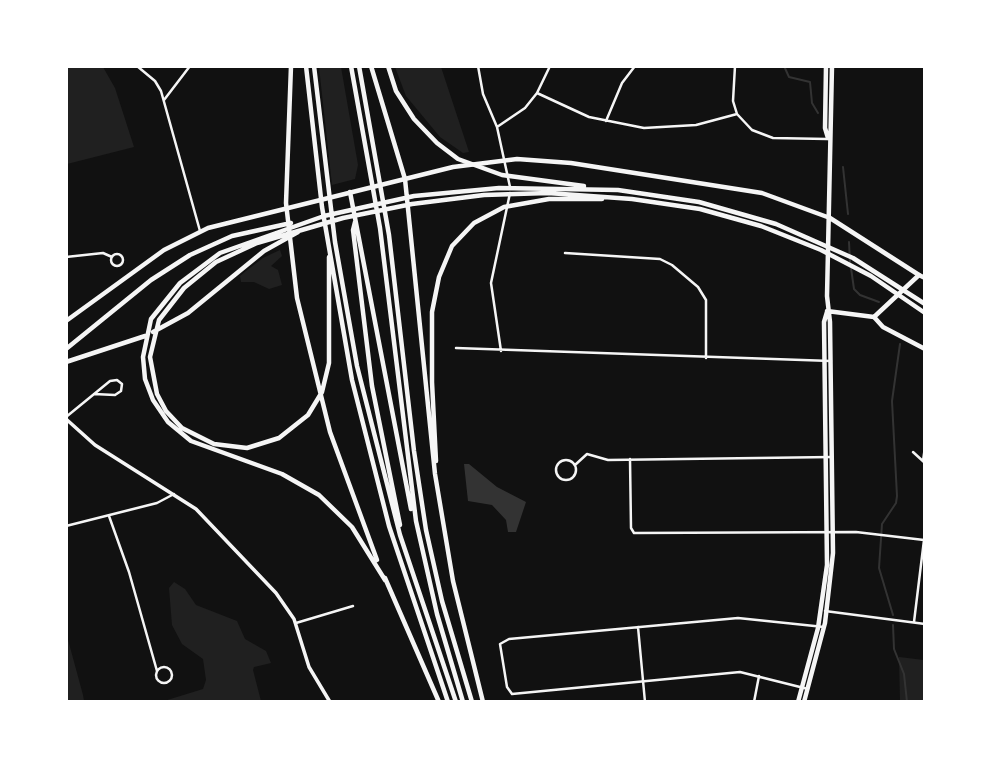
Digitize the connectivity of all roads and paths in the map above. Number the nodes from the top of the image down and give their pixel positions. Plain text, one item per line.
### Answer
1 (138, 66) edge
2 (190, 66) edge
3 (291, 66) edge
4 (306, 66) edge
5 (314, 66) edge
6 (351, 66) edge
7 (359, 66) edge
8 (372, 66) edge
9 (388, 66) edge
10 (478, 66) edge
11 (550, 66) edge
12 (635, 66) edge
13 (735, 66) edge
14 (826, 66) edge
15 (832, 66) edge
16 (537, 93) junction
17 (164, 100) junction
18 (829, 101) junction
19 (737, 114) junction
20 (605, 122) junction
21 (497, 127) junction
22 (828, 139) junction
23 (505, 159) junction
24 (405, 179) junction
25 (518, 190) junction
26 (623, 191) junction
27 (350, 192) junction
28 (622, 198) junction
29 (286, 207) junction
30 (827, 217) junction
31 (355, 222) junction
32 (200, 231) junction
33 (277, 233) junction
34 (565, 253) dead end
35 (66, 257) edge
36 (112, 257) dead end
37 (329, 257) junction
38 (925, 270) edge
39 (922, 277) edge
40 (925, 304) edge
41 (827, 311) junction
42 (925, 313) edge
43 (874, 317) junction
44 (66, 321) edge
45 (456, 348) dead end
46 (66, 349) edge
47 (925, 349) edge
48 (501, 351) junction
49 (706, 358) junction
50 (828, 361) junction
51 (66, 362) edge
52 (94, 394) junction
53 (66, 418) edge
54 (925, 447) edge
55 (913, 452) dead end
56 (829, 457) junction
57 (630, 460) junction
58 (924, 462) edge
59 (575, 465) junction
60 (437, 482) junction
61 (174, 494) junction
62 (108, 516) junction
63 (66, 526) edge
64 (831, 533) junction
65 (925, 540) edge
66 (420, 541) junction
67 (386, 580) junction
68 (415, 584) junction
69 (354, 606) dead end
70 (825, 611) junction
71 (914, 622) junction
72 (296, 624) junction
73 (925, 624) edge
74 (638, 627) junction
75 (821, 627) junction
76 (157, 671) junction
77 (759, 676) junction
78 (643, 682) junction
79 (805, 688) junction
80 (330, 702) edge
81 (439, 702) edge
82 (448, 702) edge
83 (456, 702) edge
84 (464, 702) edge
85 (472, 702) edge
86 (483, 702) edge
87 (645, 702) edge
88 (754, 702) edge
89 (798, 702) edge
90 (804, 702) edge

1 - 17 street
2 - 17 street
3 - 29 main road
4 - 37 main road
5 - 68 main road
6 - 66 main road
7 - 85 main road
8 - 24 main road
9 - 26 main road
10 - 21 street
11 - 16 street
12 - 20 street
13 - 19 street
14 - 18 main road
15 - 18 main road
16 - 20 street
16 - 21 street
17 - 32 street
18 - 22 main road
19 - 20 street
19 - 22 street
21 - 23 street
22 - 30 main road
23 - 24 main road
23 - 30 main road
23 - 48 street
24 - 27 main road
24 - 60 main road
25 - 26 main road
25 - 28 main road
25 - 33 main road
25 - 33 main road
26 - 40 main road
27 - 29 main road
27 - 31 main road
28 - 42 main road
28 - 60 main road
29 - 32 main road
29 - 67 main road
30 - 39 main road
30 - 41 main road
31 - 66 main road
31 - 68 main road
32 - 44 main road
33 - 37 main road
33 - 46 main road
33 - 51 main road
33 - 67 main road
34 - 49 street
35 - 36 street
37 - 82 main road
38 - 39 street
39 - 43 main road
41 - 43 main road
41 - 50 main road
43 - 47 main road
45 - 48 street
48 - 49 street
49 - 50 street
50 - 56 main road
52 - 52 street
52 - 53 street
53 - 61 street
54 - 58 street
55 - 58 street
56 - 57 street
56 - 64 main road
57 - 59 street
57 - 64 street
59 - 59 street
60 - 86 main road
61 - 62 street
61 - 72 street
62 - 63 street
62 - 76 street
64 - 65 street
64 - 70 main road
65 - 71 street
66 - 84 main road
67 - 81 main road
68 - 83 main road
69 - 72 street
70 - 71 street
70 - 75 main road
71 - 73 street
72 - 80 street
74 - 75 street
74 - 78 street
74 - 78 street
75 - 79 main road
76 - 76 street
77 - 78 street
77 - 79 street
77 - 88 street
78 - 87 street
79 - 89 main road
79 - 90 main road

